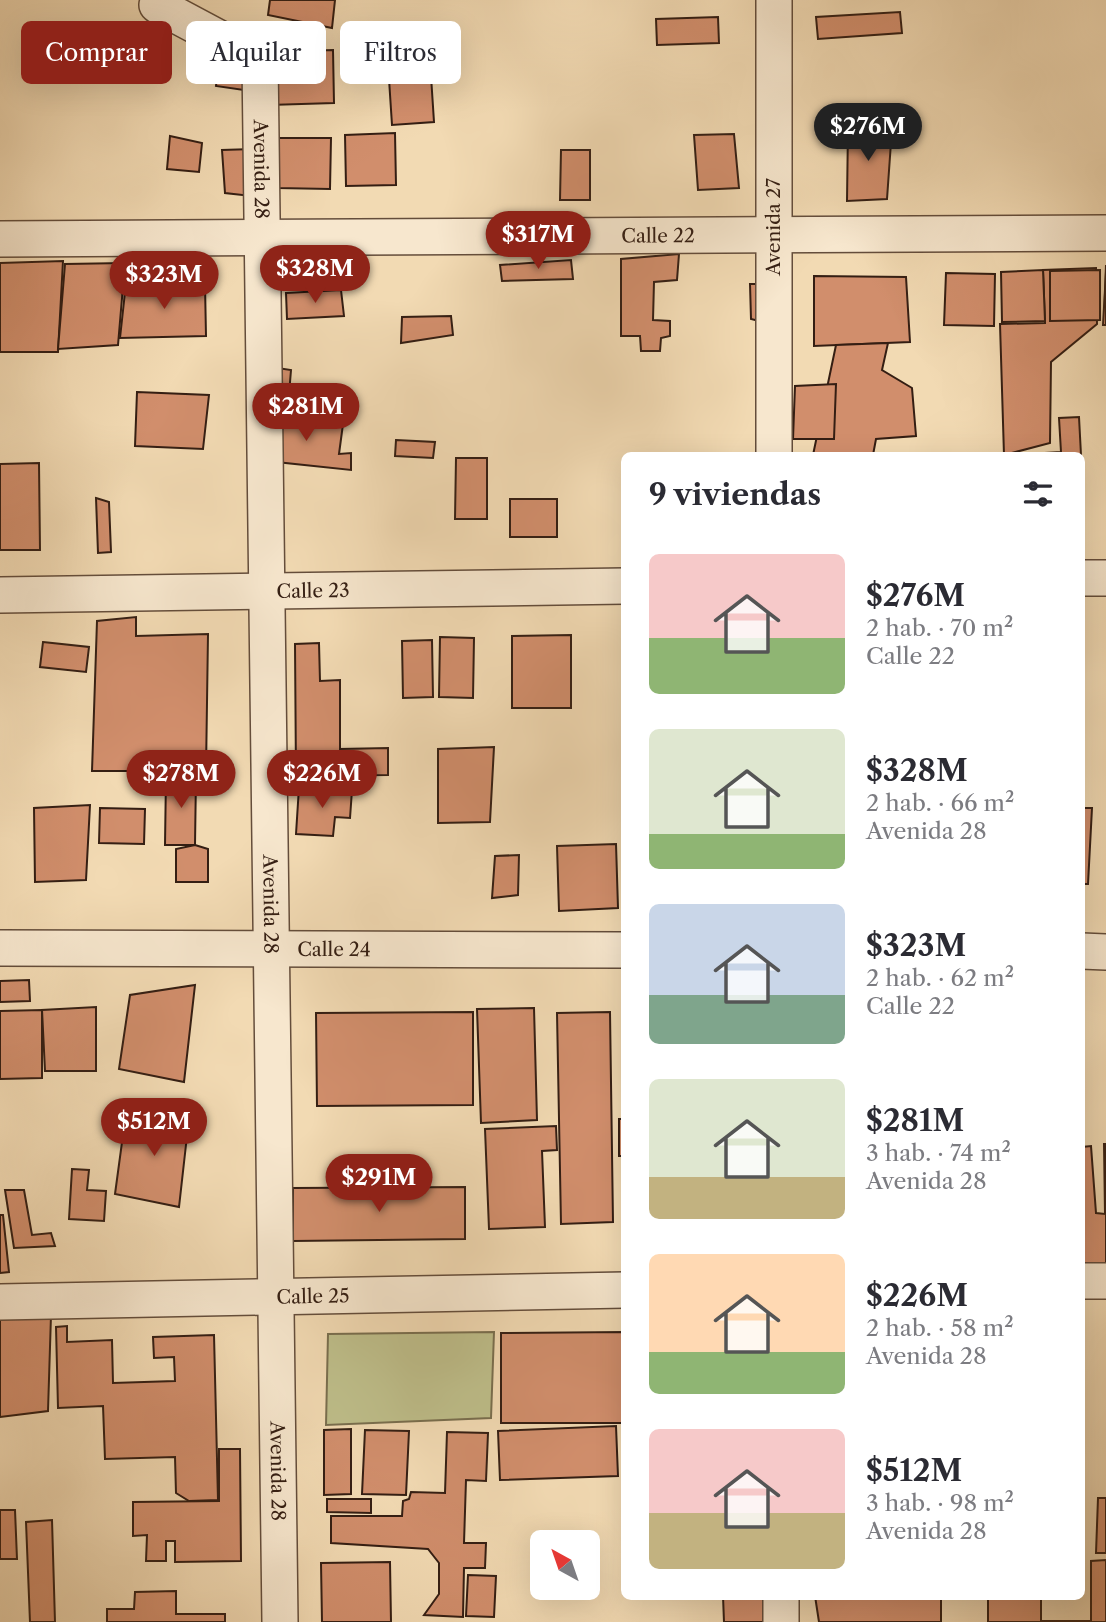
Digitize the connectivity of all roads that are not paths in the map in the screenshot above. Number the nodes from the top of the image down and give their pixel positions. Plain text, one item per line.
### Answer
1 (774, 0) edge
2 (157, 5) dead end
3 (1106, 233) edge
4 (772, 235) junction
5 (262, 237) junction
6 (0, 239) edge
7 (774, 452) edge
8 (1085, 578) edge
9 (1106, 578) edge
10 (621, 586) edge
11 (267, 591) junction
12 (0, 595) edge
13 (0, 948) edge
14 (272, 949) junction
15 (621, 950) edge
16 (1085, 951) edge
17 (1106, 951) edge
18 (1106, 1280) edge
19 (1085, 1281) edge
20 (621, 1290) edge
21 (276, 1297) junction
22 (0, 1302) edge
23 (781, 1600) edge
24 (280, 1622) edge
25 (781, 1622) edge

1 - 4 street, Avenida 27
2 - 5 street, Avenida 28
3 - 4 street, Calle 22
4 - 5 street, Calle 22
4 - 7 street, Avenida 27
5 - 6 street, Calle 22
5 - 11 street, Avenida 28
8 - 9 street
10 - 11 street, Calle 23
11 - 12 street, Calle 23
11 - 14 street, Avenida 28
13 - 14 street, Calle 24
14 - 15 street, Calle 24
14 - 21 street, Avenida 28
16 - 17 street
18 - 19 street
20 - 21 street, Calle 25
21 - 22 street, Calle 25
21 - 24 street, Avenida 28
23 - 25 street

